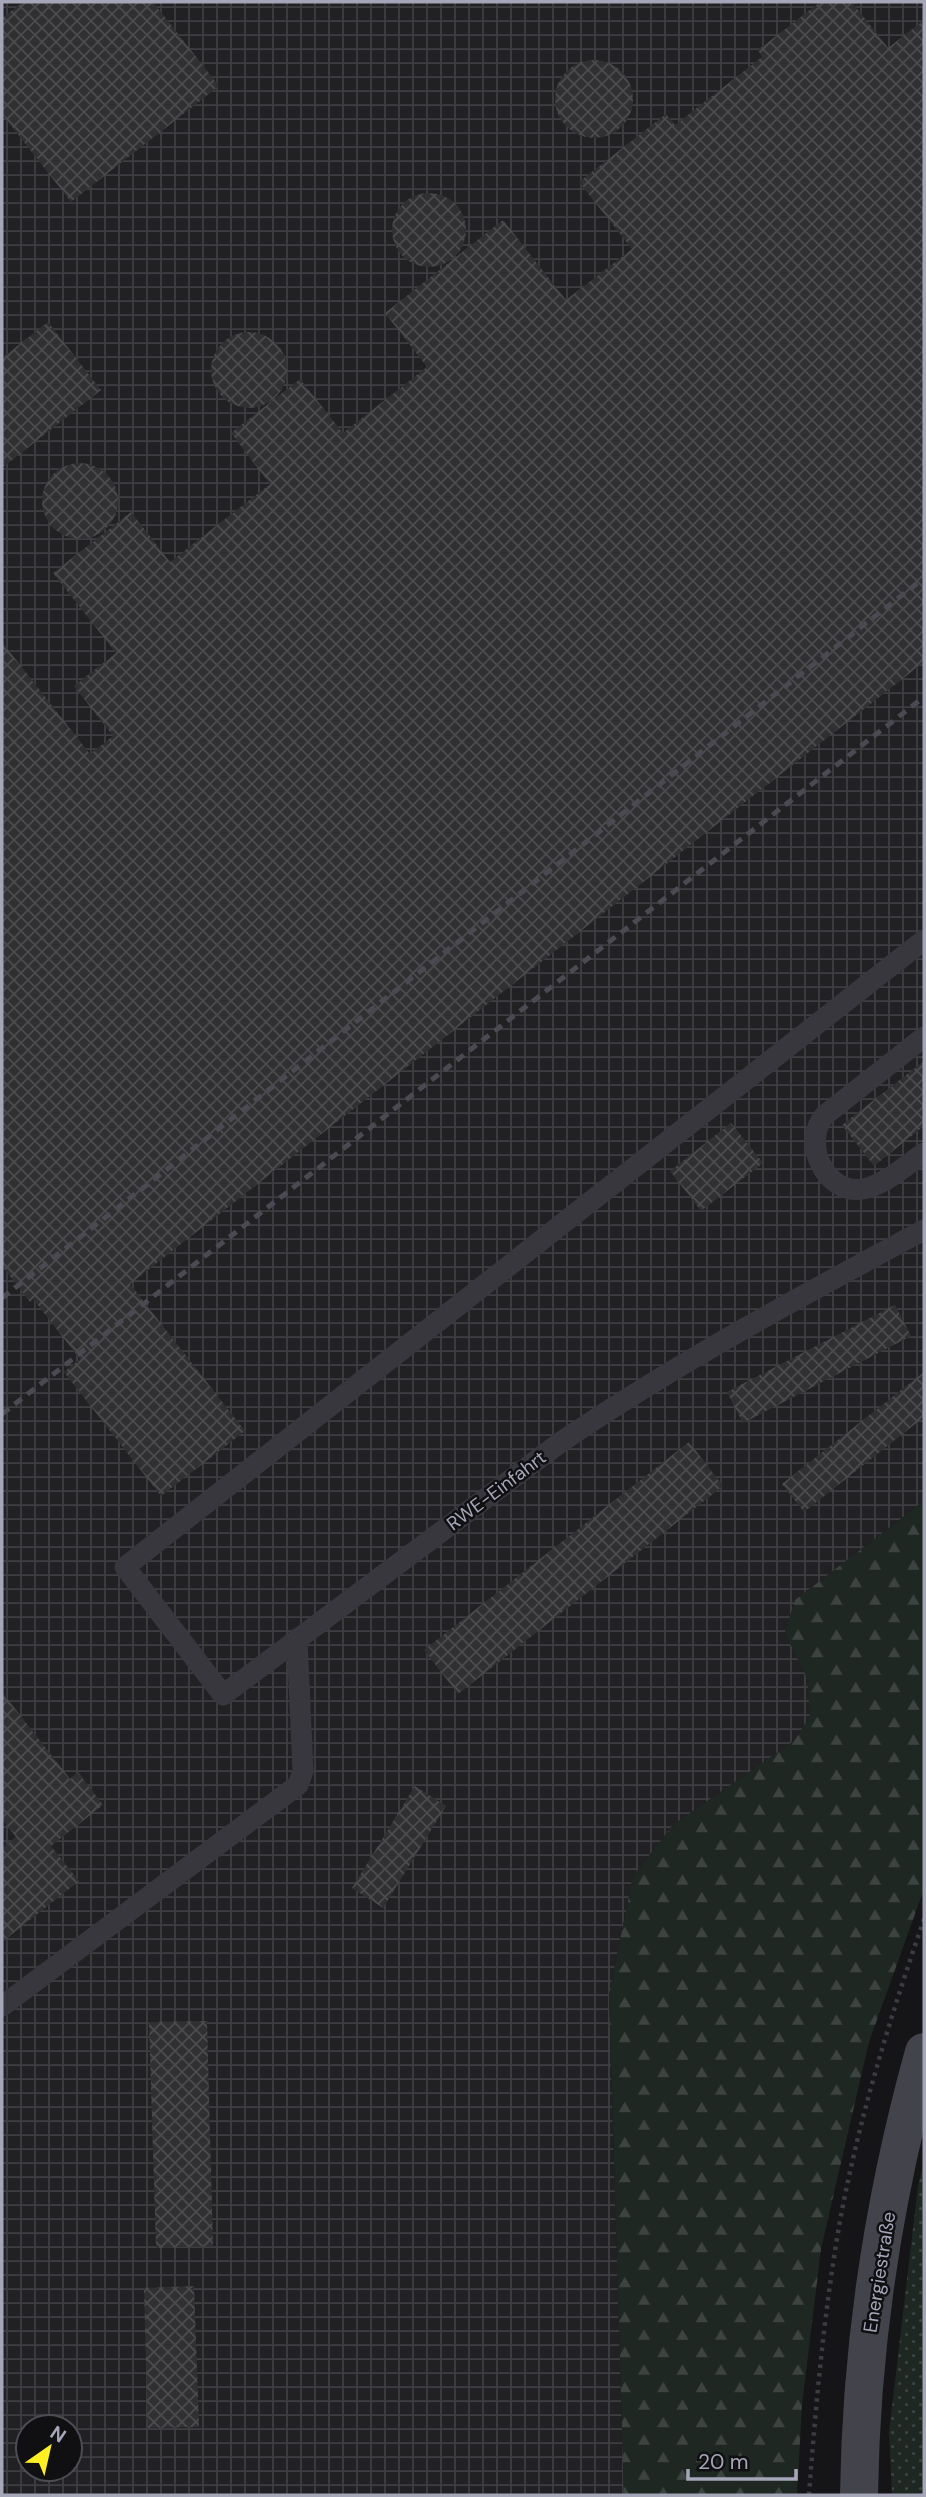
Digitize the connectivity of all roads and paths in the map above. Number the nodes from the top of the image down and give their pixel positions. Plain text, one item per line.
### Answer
1 (924, 940) edge
2 (924, 1037) edge
3 (924, 1153) edge
4 (924, 1230) edge
5 (297, 1639) junction
6 (2, 2006) edge
7 (924, 2052) edge
8 (859, 2495) edge

1 - 5 lane, RWE-Einfahrt
2 - 3 lane
4 - 5 lane, RWE-Einfahrt
5 - 6 lane
7 - 8 main road, Energiestraße

